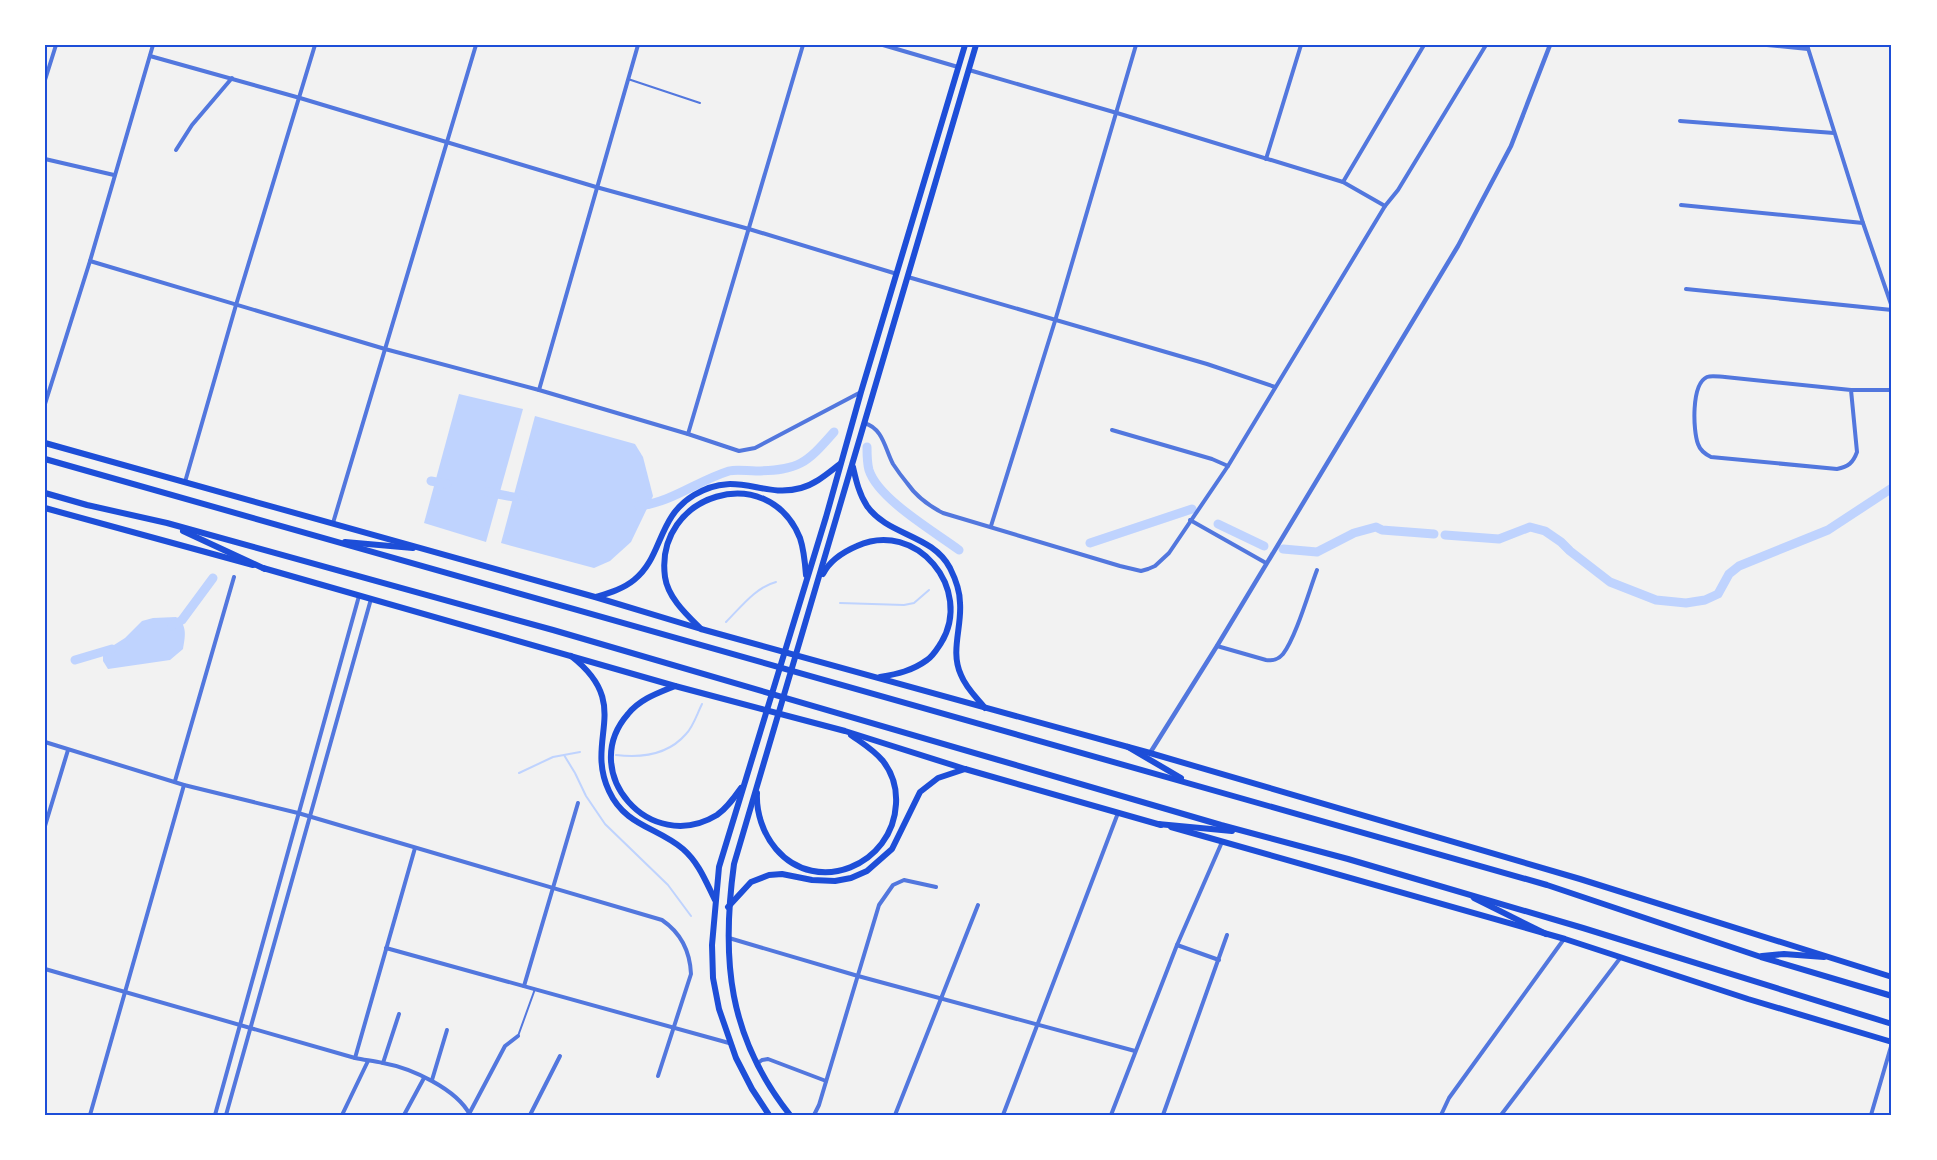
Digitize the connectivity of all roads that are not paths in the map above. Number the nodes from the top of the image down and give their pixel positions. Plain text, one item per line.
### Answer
1 (56, 45) edge
2 (153, 45) edge
3 (315, 45) edge
4 (476, 45) edge
5 (638, 45) edge
6 (803, 45) edge
7 (883, 45) edge
8 (965, 45) edge
9 (976, 45) edge
10 (1136, 45) edge
11 (1301, 45) edge
12 (1424, 45) edge
13 (1486, 45) edge
14 (1550, 45) edge
15 (1767, 45) edge
16 (1807, 47) edge
17 (150, 56) junction
18 (958, 67) junction
19 (969, 70) junction
20 (232, 78) junction
21 (628, 79) junction
22 (45, 80) edge
23 (300, 98) junction
24 (700, 103) dead end
25 (1117, 113) junction
26 (1680, 121) dead end
27 (1834, 133) junction
28 (447, 142) junction
29 (176, 150) dead end
30 (45, 159) edge
31 (1266, 159) junction
32 (114, 175) junction
33 (1343, 182) junction
34 (596, 187) junction
35 (1682, 205) dead end
36 (1385, 206) junction
37 (1863, 223) junction
38 (750, 229) junction
39 (90, 261) junction
40 (897, 274) junction
41 (907, 276) junction
42 (1686, 289) dead end
43 (236, 305) junction
44 (1892, 308) edge
45 (1055, 321) junction
46 (385, 349) junction
47 (1275, 387) junction
48 (539, 390) junction
49 (1851, 390) junction
50 (1892, 390) edge
51 (861, 392) junction
52 (45, 404) edge
53 (864, 423) junction
54 (1112, 430) dead end
55 (688, 434) junction
56 (45, 443) edge
57 (45, 459) edge
58 (841, 463) junction
59 (852, 465) junction
60 (1228, 466) junction
61 (185, 483) junction
62 (45, 493) edge
63 (45, 508) edge
64 (1190, 520) junction
65 (166, 523) junction
66 (333, 524) junction
67 (991, 526) junction
68 (329, 540) junction
69 (413, 548) junction
70 (1266, 563) junction
71 (265, 569) junction
72 (1317, 570) dead end
73 (234, 577) dead end
74 (807, 577) junction
75 (816, 588) junction
76 (359, 596) junction
77 (595, 597) junction
78 (371, 599) junction
79 (701, 629) junction
80 (1217, 646) junction
81 (568, 654) junction
82 (876, 678) junction
83 (675, 686) junction
84 (986, 709) junction
85 (845, 731) junction
86 (45, 742) edge
87 (1128, 747) junction
88 (68, 750) junction
89 (1150, 753) junction
90 (965, 769) junction
91 (175, 781) junction
92 (1187, 782) junction
93 (746, 783) junction
94 (757, 784) junction
95 (184, 785) junction
96 (578, 803) dead end
97 (1118, 812) junction
98 (298, 813) junction
99 (309, 817) junction
100 (1158, 824) junction
101 (45, 826) edge
102 (1252, 833) junction
103 (1222, 841) junction
104 (414, 848) junction
105 (936, 887) dead end
106 (553, 888) junction
107 (1472, 896) junction
108 (276, 900) junction
109 (715, 900) junction
110 (286, 903) junction
111 (978, 904) dead end
112 (728, 907) junction
113 (266, 934) junction
114 (1227, 934) dead end
115 (1546, 934) junction
116 (277, 937) junction
117 (729, 938) junction
118 (1564, 939) junction
119 (1178, 945) junction
120 (386, 948) junction
121 (1622, 956) junction
122 (1761, 957) junction
123 (1824, 957) junction
124 (1218, 960) junction
125 (45, 969) edge
126 (858, 976) junction
127 (1892, 977) edge
128 (524, 986) junction
129 (535, 989) junction
130 (125, 993) junction
131 (1892, 996) edge
132 (940, 998) junction
133 (399, 1014) dead end
134 (241, 1024) junction
135 (1039, 1024) junction
136 (1892, 1024) edge
137 (251, 1028) junction
138 (674, 1028) junction
139 (447, 1030) dead end
140 (518, 1036) joint
141 (1892, 1042) edge
142 (729, 1043) junction
143 (1138, 1052) junction
144 (560, 1056) dead end
145 (355, 1058) junction
146 (368, 1061) junction
147 (383, 1063) junction
148 (757, 1065) junction
149 (658, 1076) dead end
150 (225, 1078) junction
151 (424, 1078) junction
152 (432, 1080) junction
153 (236, 1081) junction
154 (826, 1081) junction
155 (469, 1114) edge
156 (90, 1115) edge
157 (214, 1115) edge
158 (226, 1115) edge
159 (342, 1115) edge
160 (404, 1115) edge
161 (530, 1115) edge
162 (769, 1115) edge
163 (790, 1115) edge
164 (814, 1115) edge
165 (895, 1115) edge
166 (1004, 1115) edge
167 (1111, 1115) edge
168 (1163, 1115) edge
169 (1441, 1115) edge
170 (1501, 1115) edge
171 (1871, 1115) edge

1 - 22 street
2 - 17 street
3 - 23 street
4 - 28 street
5 - 21 street
6 - 38 street
7 - 18 street
8 - 18 main road
9 - 19 main road
10 - 25 street
11 - 31 street
12 - 33 street
13 - 36 street
14 - 70 street
15 - 16 street
16 - 27 street
17 - 20 street
17 - 32 street
18 - 40 main road
19 - 25 street
19 - 41 main road
20 - 23 street
20 - 29 street
21 - 24 lane
21 - 34 street
23 - 28 street
23 - 43 street
25 - 31 street
25 - 45 street
26 - 27 street
27 - 37 street
28 - 34 street
28 - 46 street
30 - 32 street
31 - 33 street
32 - 39 street
33 - 36 street
34 - 38 street
34 - 48 street
35 - 37 street
36 - 47 street
37 - 44 street
38 - 40 street
38 - 55 street
39 - 43 street
39 - 52 street
40 - 51 main road
41 - 45 street
41 - 53 main road
42 - 44 street
43 - 46 street
43 - 61 street
45 - 47 street
45 - 67 street
46 - 48 street
46 - 66 street
47 - 60 street
48 - 55 street
49 - 49 street
49 - 50 street
51 - 55 street
51 - 58 main road
53 - 59 main road
53 - 67 street
54 - 60 street
56 - 61 main road
57 - 68 main road
58 - 74 main road
58 - 77 main road
59 - 75 main road
59 - 84 main road
60 - 64 street
61 - 66 main road
62 - 65 main road
63 - 71 main road
64 - 67 street
64 - 70 street
65 - 71 main road
65 - 102 main road
66 - 69 main road
68 - 69 main road
68 - 92 main road
69 - 77 main road
70 - 80 street
71 - 76 main road
72 - 80 street
73 - 91 street
74 - 79 main road
74 - 93 main road
75 - 82 main road
75 - 94 main road
76 - 78 main road
76 - 98 street
77 - 79 main road
78 - 81 main road
78 - 99 street
79 - 82 main road
80 - 89 street
81 - 83 main road
81 - 109 main road
82 - 84 main road
83 - 85 main road
83 - 93 main road
84 - 87 main road
85 - 90 main road
85 - 94 main road
86 - 88 street
87 - 89 main road
87 - 92 main road
88 - 91 street
88 - 101 street
89 - 123 main road
90 - 97 main road
90 - 112 main road
91 - 95 street
92 - 122 main road
93 - 109 main road
94 - 112 main road
95 - 98 street
95 - 130 street
96 - 106 street
97 - 100 main road
97 - 135 street
98 - 99 street
98 - 108 street
99 - 104 street
99 - 110 street
100 - 102 main road
100 - 103 main road
102 - 107 main road
103 - 115 main road
103 - 119 street
104 - 106 street
104 - 120 street
105 - 126 street
106 - 128 street
106 - 138 street
107 - 115 main road
107 - 136 main road
108 - 110 street
108 - 113 street
109 - 142 main road
110 - 116 street
111 - 132 street
112 - 117 main road
113 - 116 street
113 - 134 street
114 - 124 street
115 - 118 main road
116 - 137 street
117 - 126 street
117 - 148 main road
118 - 121 main road
118 - 169 street
119 - 124 street
119 - 143 street
120 - 128 street
120 - 145 street
121 - 141 main road
121 - 170 street
122 - 123 main road
122 - 131 main road
123 - 127 main road
124 - 168 street
125 - 130 street
126 - 132 street
126 - 154 street
128 - 129 street
129 - 138 street
129 - 140 lane
130 - 134 street
130 - 156 street
132 - 135 street
132 - 165 street
133 - 147 street
134 - 137 street
134 - 150 street
135 - 143 street
135 - 166 street
137 - 145 street
137 - 153 street
138 - 142 street
138 - 149 street
139 - 152 street
140 - 155 street
141 - 171 street
142 - 162 main road
143 - 167 street
144 - 161 street
145 - 146 street
146 - 147 street
146 - 159 street
147 - 151 street
148 - 154 street
148 - 163 main road
150 - 153 street
150 - 157 street
151 - 152 street
151 - 160 street
152 - 155 street
153 - 158 street
154 - 164 street

